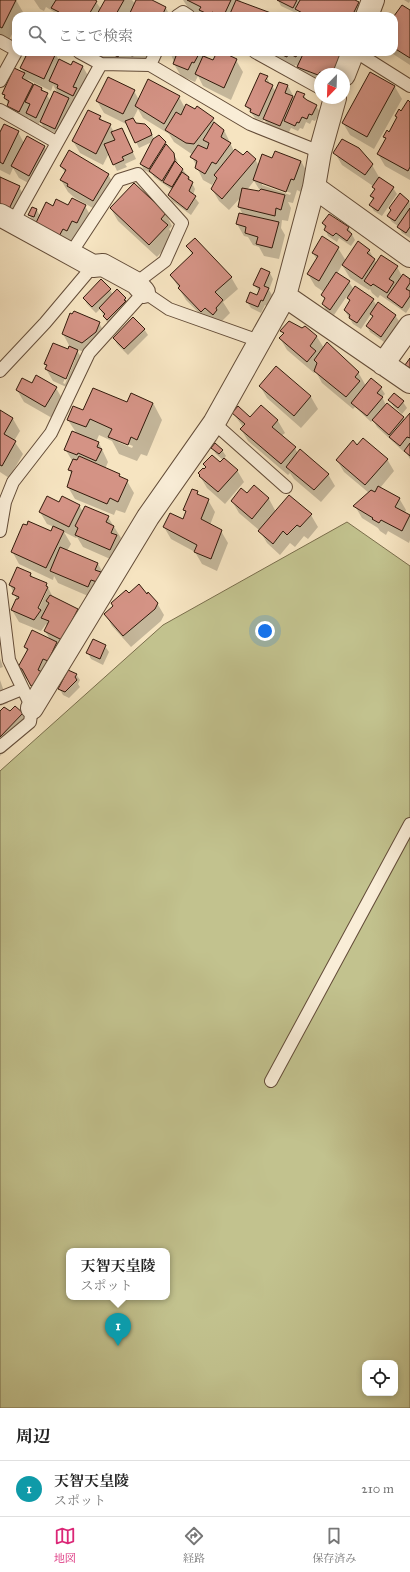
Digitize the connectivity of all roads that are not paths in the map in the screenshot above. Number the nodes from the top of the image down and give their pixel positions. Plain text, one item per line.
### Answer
1 (373, 0) edge
2 (368, 12) edge
3 (0, 41) edge
4 (12, 48) edge
5 (13, 56) edge
6 (86, 56) edge
7 (154, 56) edge
8 (262, 56) edge
9 (351, 56) edge
10 (362, 56) edge
11 (101, 64) junction
12 (150, 65) junction
13 (347, 68) edge
14 (0, 81) edge
15 (314, 85) edge
16 (410, 86) edge
17 (333, 104) edge
18 (0, 110) edge
19 (56, 142) junction
20 (320, 152) junction
21 (314, 187) junction
22 (6, 218) edge
23 (71, 253) junction
24 (410, 256) edge
25 (93, 266) junction
26 (140, 288) junction
27 (285, 296) junction
28 (410, 326) edge
29 (259, 340) junction
30 (384, 364) junction
31 (0, 371) edge
32 (410, 382) edge
33 (214, 423) junction
34 (286, 488) dead end
35 (0, 531) edge
36 (0, 586) edge
37 (22, 689) junction
38 (0, 698) edge
39 (32, 708) junction
40 (0, 747) edge
41 (410, 824) edge
42 (271, 1081) dead end

1 - 2 street
3 - 4 lane
5 - 14 lane
6 - 11 lane
7 - 12 lane
8 - 15 lane
9 - 13 street
10 - 16 lane
11 - 12 lane
11 - 19 lane
12 - 20 lane
17 - 20 street
18 - 19 lane
19 - 22 lane
20 - 21 street
21 - 24 street
21 - 27 street
22 - 23 street
23 - 25 street
23 - 26 lane
25 - 26 street
25 - 31 lane
26 - 29 lane
26 - 35 lane
27 - 29 street
27 - 30 street
28 - 30 street
29 - 33 street
30 - 32 street
33 - 34 lane
33 - 39 street
36 - 37 lane
37 - 38 lane
37 - 39 lane
39 - 40 lane
41 - 42 lane

